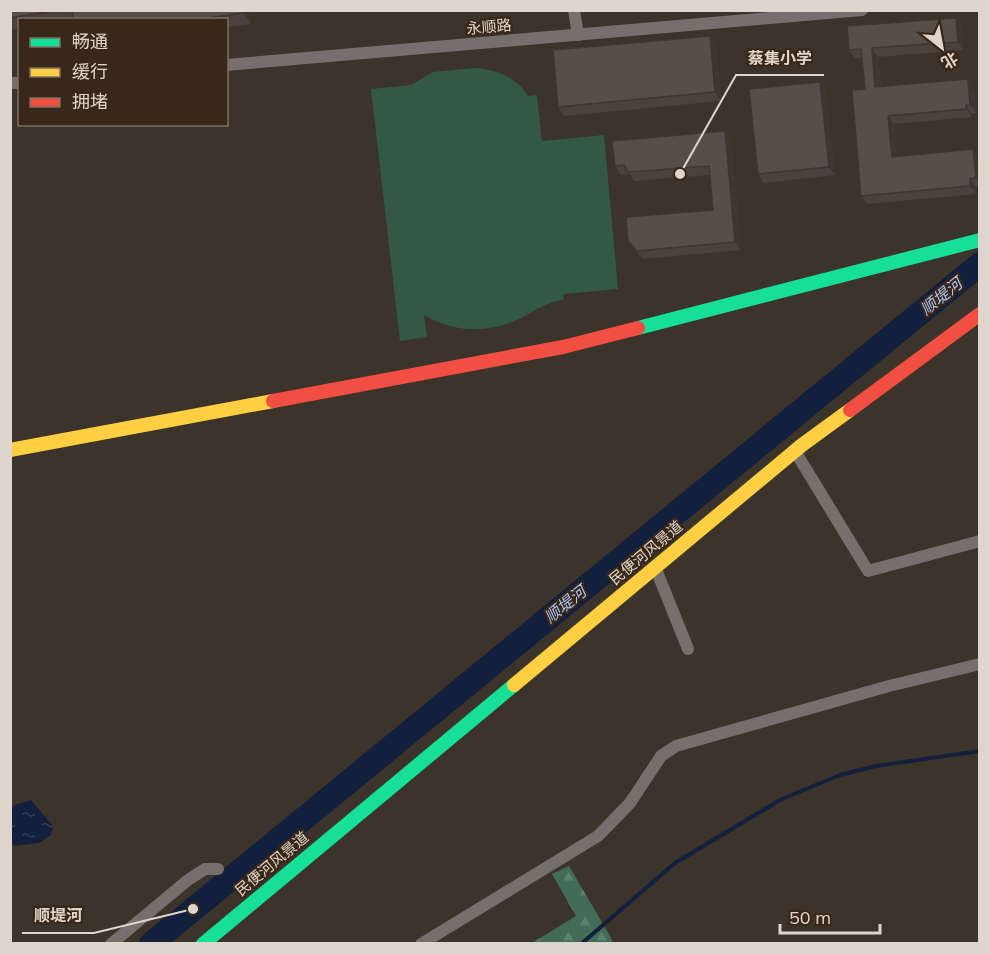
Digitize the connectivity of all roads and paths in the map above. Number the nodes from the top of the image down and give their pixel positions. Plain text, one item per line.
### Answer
1 (574, 10) edge
2 (862, 10) edge
3 (809, 13) edge
4 (578, 35) junction
5 (228, 65) edge
6 (980, 240) edge
7 (980, 314) edge
8 (10, 450) edge
9 (795, 451) junction
10 (980, 541) edge
11 (655, 567) junction
12 (688, 649) dead end
13 (980, 664) edge
14 (218, 869) dead end
15 (111, 944) edge
16 (203, 944) edge
17 (421, 944) edge

1 - 4 street
2 - 3 street, 永顺路
3 - 4 street, 永顺路
4 - 5 street, 永顺路
6 - 8 street
7 - 9 street, 民便河风景道
9 - 10 street
9 - 11 street, 民便河风景道
11 - 12 street
11 - 16 street, 民便河风景道
13 - 17 street
14 - 15 street

